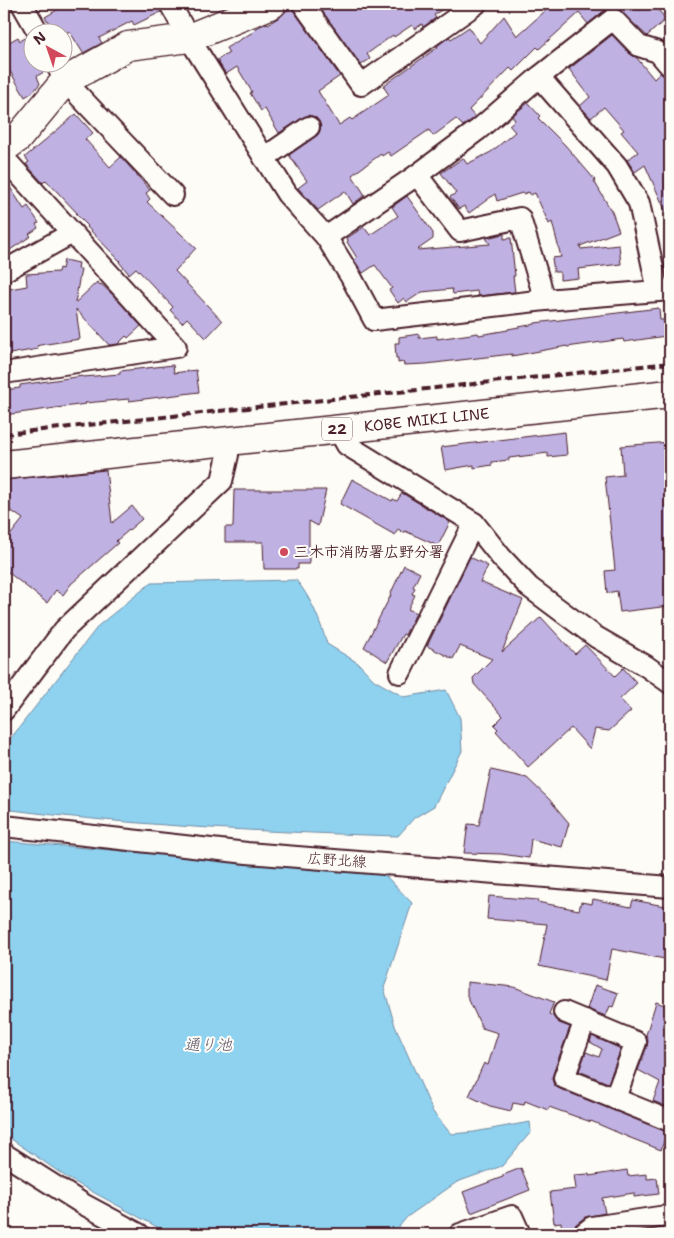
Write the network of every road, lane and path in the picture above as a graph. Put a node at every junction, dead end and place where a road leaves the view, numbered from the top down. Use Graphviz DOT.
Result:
graph roads {
  1 [pos="22,4"];
  2 [pos="170,4"];
  3 [pos="272,4"];
  4 [pos="303,4"];
  5 [pos="476,4"];
  6 [pos="32,22"];
  7 [pos="189,38"];
  8 [pos="670,66"];
  9 [pos="72,67"];
  10 [pos="60,72"];
  11 [pos="539,77"];
  12 [pos="309,127"];
  13 [pos="4,148"];
  14 [pos="4,158"];
  15 [pos="264,158"];
  16 [pos="417,175"];
  17 [pos="173,195"];
  18 [pos="72,233"];
  19 [pos="326,237"];
  20 [pos="4,271"];
  21 [pos="664,290"];
  22 [pos="545,300"];
  23 [pos="4,373"];
  24 [pos="670,394"];
  25 [pos="338,429"];
  26 [pos="225,441"];
  27 [pos="4,465"];
  28 [pos="474,523"];
  29 [pos="400,673"];
  30 [pos="670,683"];
  31 [pos="4,710"];
  32 [pos="4,826"];
  33 [pos="670,887"];
  34 [pos="564,1012"];
  35 [pos="585,1020"];
  36 [pos="615,1098"];
  37 [pos="670,1121"];
  38 [pos="4,1154"];
  39 [pos="665,1218"];
  40 [pos="138,1234"];
  41 [pos="460,1234"];
  42 [pos="520,1234"];
  43 [pos="583,1234"];
  1 -- 6 [label="street"];
  2 -- 7 [label="street"];
  3 -- 7 [label="main road"];
  4 -- 5 [label="street"];
  7 -- 9 [label="main road"];
  7 -- 15 [label="street"];
  8 -- 11 [label="street"];
  10 -- 13 [label="main road"];
  10 -- 17 [label="street"];
  11 -- 16 [label="street"];
  11 -- 21 [label="street"];
  12 -- 15 [label="street"];
  14 -- 18 [label="street"];
  15 -- 19 [label="street"];
  16 -- 19 [label="street"];
  16 -- 22 [label="street"];
  18 -- 20 [label="street"];
  18 -- 23 [label="street"];
  19 -- 22 [label="street"];
  21 -- 22 [label="street"];
  24 -- 25 [label="main road, KOBE MIKI LINE / 22"];
  25 -- 26 [label="main road, KOBE MIKI LINE / 22"];
  25 -- 28 [label="street"];
  26 -- 27 [label="main road, KOBE MIKI LINE / 22"];
  26 -- 31 [label="street"];
  28 -- 29 [label="street"];
  28 -- 30 [label="street"];
  32 -- 33 [label="street, 広野北線"];
  34 -- 35 [label="street"];
  35 -- 36 [label="street"];
  35 -- 36 [label="street"];
  36 -- 37 [label="street"];
  38 -- 40 [label="street"];
  39 -- 43 [label="street"];
  41 -- 42 [label="street"];
}
